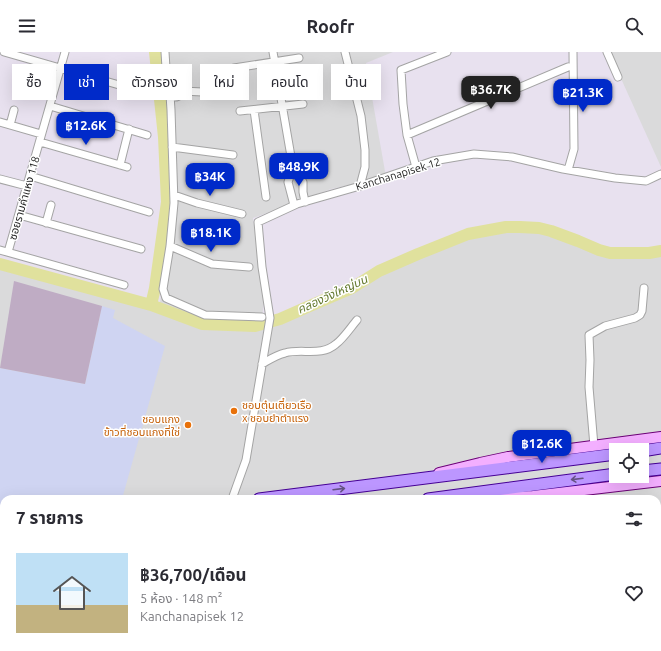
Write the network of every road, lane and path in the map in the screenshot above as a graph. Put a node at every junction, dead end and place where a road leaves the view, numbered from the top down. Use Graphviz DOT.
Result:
graph roads {
  1 [pos="4,52"];
  2 [pos="65,52"];
  3 [pos="165,52"];
  4 [pos="273,52"];
  5 [pos="345,52"];
  6 [pos="447,52"];
  7 [pos="573,52"];
  8 [pos="607,52"];
  9 [pos="299,58"];
  10 [pos="274,62"];
  11 [pos="166,64"];
  12 [pos="249,66"];
  13 [pos="568,67"];
  14 [pos="60,68"];
  15 [pos="618,77"];
  16 [pos="117,84"];
  17 [pos="170,100"];
  18 [pos="303,104"];
  19 [pos="50,106"];
  20 [pos="282,106"];
  21 [pos="14,110"];
  22 [pos="254,110"];
  23 [pos="240,111"];
  24 [pos="0,122"];
  25 [pos="10,125"];
  26 [pos="129,129"];
  27 [pos="42,134"];
  28 [pos="147,135"];
  29 [pos="407,135"];
  30 [pos="40,142"];
  31 [pos="172,147"];
  32 [pos="233,155"];
  33 [pos="416,167"];
  34 [pos="293,168"];
  35 [pos="568,170"];
  36 [pos="661,174"];
  37 [pos="30,176"];
  38 [pos="0,179"];
  39 [pos="27,186"];
  40 [pos="360,186"];
  41 [pos="174,195"];
  42 [pos="266,197"];
  43 [pos="305,202"];
  44 [pos="50,205"];
  45 [pos="294,205"];
  46 [pos="149,212"];
  47 [pos="242,214"];
  48 [pos="18,215"];
  49 [pos="46,222"];
  50 [pos="170,246"];
  51 [pos="141,249"];
  52 [pos="0,250"];
  53 [pos="8,252"];
  54 [pos="249,267"];
  55 [pos="124,285"];
  56 [pos="644,288"];
  57 [pos="262,317"];
  58 [pos="357,320"];
  59 [pos="262,364"];
  60 [pos="661,437"];
  61 [pos="594,446"];
  62 [pos="661,448"];
  63 [pos="649,450"];
  64 [pos="609,455"];
  65 [pos="661,468"];
  66 [pos="649,470"];
  67 [pos="609,475"];
  68 [pos="420,478"];
  69 [pos="661,480"];
  70 [pos="233,495"];
  71 [pos="290,495"];
  72 [pos="458,495"];
  73 [pos="560,495"];
  1 -- 14 [label="street"];
  2 -- 14 [label="street, ซอยรามคำแหง 118"];
  3 -- 11 [label="street"];
  4 -- 10 [label="street"];
  5 -- 40 [label="street"];
  6 -- 29 [label="street"];
  7 -- 35 [label="street"];
  8 -- 15 [label="street"];
  9 -- 10 [label="street"];
  10 -- 12 [label="street"];
  10 -- 20 [label="street"];
  13 -- 29 [label="street"];
  14 -- 16 [label="street"];
  14 -- 19 [label="street, ซอยรามคำแหง 118"];
  17 -- 31 [label="street"];
  18 -- 20 [label="street"];
  19 -- 26 [label="street"];
  19 -- 27 [label="street, ซอยรามคำแหง 118"];
  20 -- 22 [label="street"];
  20 -- 34 [label="street"];
  21 -- 25 [label="street"];
  22 -- 23 [label="street"];
  22 -- 42 [label="street"];
  24 -- 25 [label="street"];
  25 -- 27 [label="street"];
  26 -- 28 [label="street"];
  26 -- 30 [label="street"];
  27 -- 30 [label="street, ซอยรามคำแหง 118"];
  29 -- 33 [label="street"];
  30 -- 37 [label="street, ซอยรามคำแหง 118"];
  31 -- 32 [label="street"];
  31 -- 41 [label="street"];
  33 -- 35 [label="street, Kanchanapisek 12"];
  33 -- 40 [label="street, Kanchanapisek 12"];
  34 -- 43 [label="street"];
  34 -- 45 [label="street"];
  35 -- 36 [label="street, Kanchanapisek 12"];
  37 -- 39 [label="street, ซอยรามคำแหง 118"];
  37 -- 46 [label="street"];
  38 -- 39 [label="street"];
  39 -- 48 [label="street, ซอยรามคำแหง 118"];
  40 -- 43 [label="street, Kanchanapisek 12"];
  41 -- 47 [label="street"];
  41 -- 50 [label="street"];
  43 -- 45 [label="street, Kanchanapisek 12"];
  44 -- 49 [label="street"];
  45 -- 59 [label="street, Kanchanapisek 12"];
  48 -- 49 [label="street"];
  48 -- 53 [label="street, ซอยรามคำแหง 118"];
  49 -- 51 [label="street"];
  50 -- 54 [label="street"];
  50 -- 57 [label="street"];
  52 -- 53 [label="street"];
  53 -- 55 [label="street"];
  56 -- 61 [label="street"];
  58 -- 59 [label="street"];
  59 -- 70 [label="street"];
  60 -- 61 [label="main road"];
  61 -- 68 [label="main road"];
  62 -- 63 [label="main road"];
  64 -- 68 [label="main road"];
  65 -- 66 [label="main road"];
  67 -- 72 [label="main road, one-way"];
  71 -- 68 [label="main road, one-way"];
  69 -- 73 [label="main road"];
}
